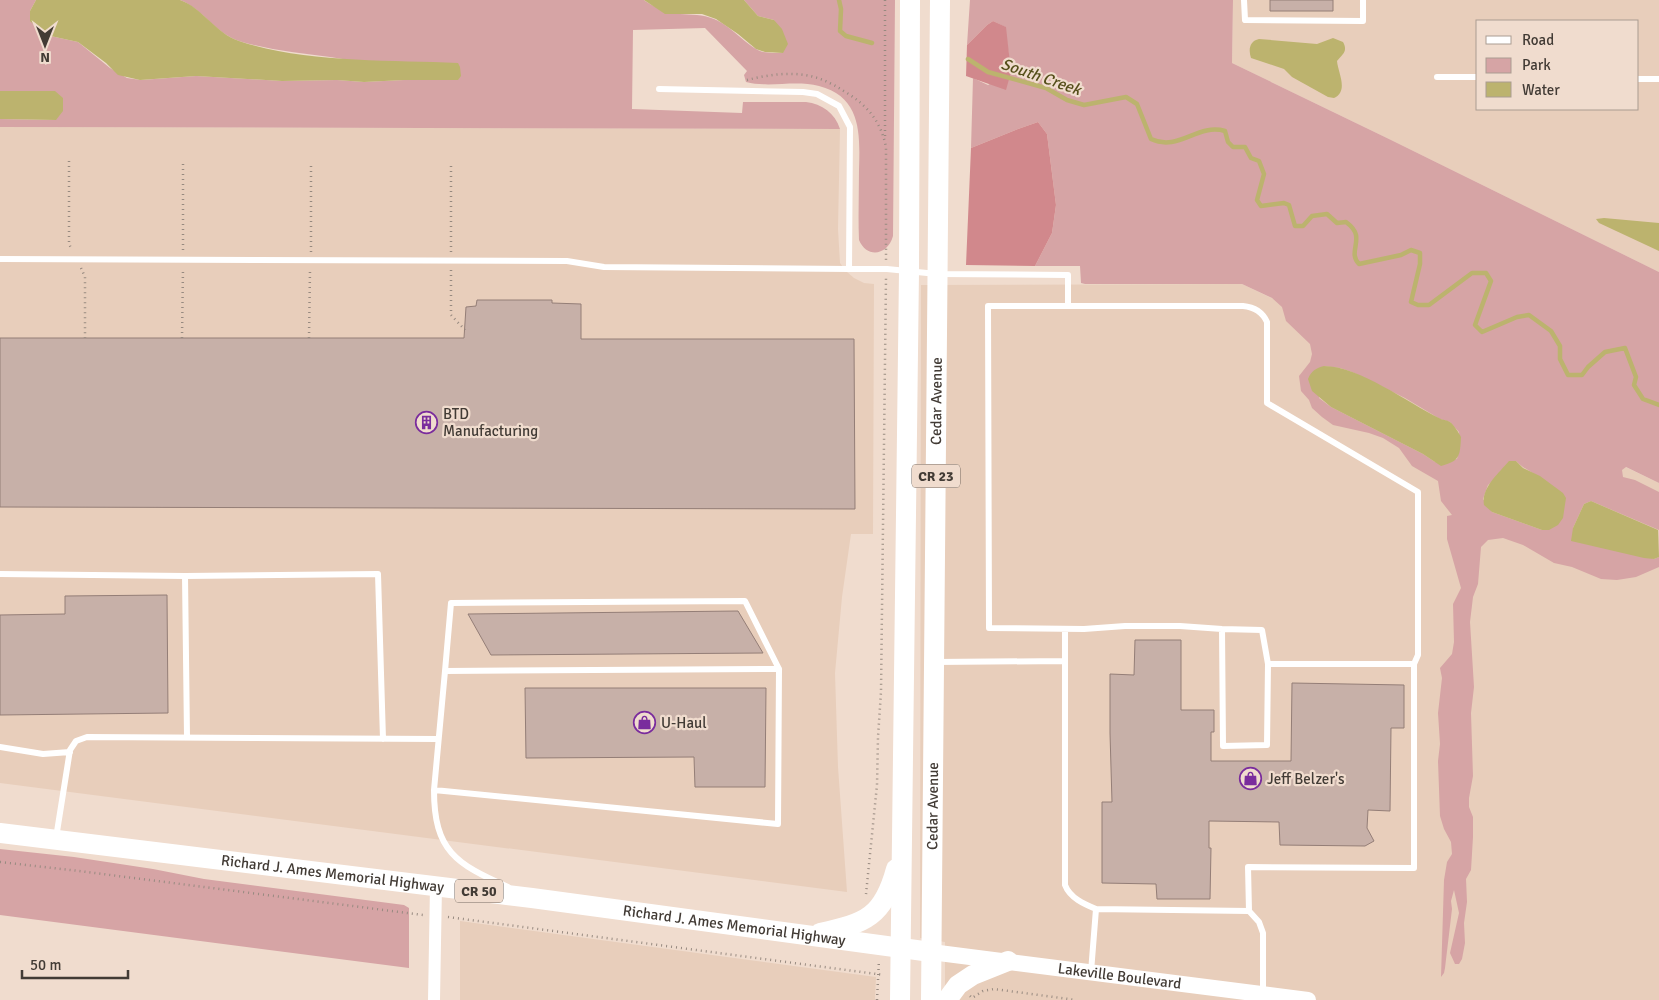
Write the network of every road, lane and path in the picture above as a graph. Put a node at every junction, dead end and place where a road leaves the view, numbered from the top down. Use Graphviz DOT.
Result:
graph roads {
  1 [pos="885,0"];
  2 [pos="910,0"];
  3 [pos="940,0"];
  4 [pos="1244,0"];
  5 [pos="1363,0"];
  6 [pos="1437,77"];
  7 [pos="1476,77"];
  8 [pos="1639,79"];
  9 [pos="1659,79"];
  10 [pos="740,82"];
  11 [pos="659,90"];
  12 [pos="885,140"];
  13 [pos="452,162"];
  14 [pos="451,257"];
  15 [pos="0,259"];
  16 [pos="451,267"];
  17 [pos="849,269"];
  18 [pos="886,269"];
  19 [pos="908,271"];
  20 [pos="938,274"];
  21 [pos="1068,306"];
  22 [pos="465,330"];
  23 [pos="0,574"];
  24 [pos="185,576"];
  25 [pos="1065,629"];
  26 [pos="1222,629"];
  27 [pos="1065,661"];
  28 [pos="934,662"];
  29 [pos="1268,664"];
  30 [pos="1414,664"];
  31 [pos="779,670"];
  32 [pos="444,671"];
  33 [pos="187,737"];
  34 [pos="383,739"];
  35 [pos="438,739"];
  36 [pos="0,747"];
  37 [pos="70,752"];
  38 [pos="434,790"];
  39 [pos="0,833"];
  40 [pos="56,840"];
  41 [pos="902,848"];
  42 [pos="436,886"];
  43 [pos="532,898"];
  44 [pos="1096,909"];
  45 [pos="1249,911"];
  46 [pos="872,915"];
  47 [pos="806,936"];
  48 [pos="880,945"];
  49 [pos="901,948"];
  50 [pos="931,952"];
  51 [pos="1008,961"];
  52 [pos="1091,972"];
  53 [pos="1263,997"];
  54 [pos="434,1000"];
  55 [pos="877,1000"];
  56 [pos="900,1000"];
  57 [pos="931,1000"];
  58 [pos="947,1000"];
  59 [pos="1308,1000"];
  1 -- 12 [label="path"];
  2 -- 19 [label="main road, Cedar Avenue / CR 23"];
  3 -- 20 [label="main road, Cedar Avenue / CR 23"];
  4 -- 5 [label="lane"];
  6 -- 7 [label="lane"];
  8 -- 9 [label="lane"];
  10 -- 12 [label="path"];
  11 -- 17 [label="lane"];
  12 -- 18 [label="path"];
  13 -- 14 [label="path"];
  15 -- 17 [label="lane"];
  16 -- 22 [label="path"];
  17 -- 18 [label="lane"];
  18 -- 19 [label="lane"];
  18 -- 46 [label="path"];
  19 -- 20 [label="lane"];
  19 -- 41 [label="main road, Cedar Avenue / CR 23"];
  20 -- 21 [label="lane"];
  20 -- 28 [label="main road, Cedar Avenue / CR 23"];
  21 -- 25 [label="lane"];
  21 -- 30 [label="lane"];
  23 -- 24 [label="lane"];
  24 -- 33 [label="lane"];
  24 -- 34 [label="lane"];
  25 -- 26 [label="lane"];
  25 -- 27 [label="lane"];
  26 -- 29 [label="lane"];
  26 -- 29 [label="lane"];
  27 -- 28 [label="lane"];
  27 -- 44 [label="lane"];
  28 -- 50 [label="main road, Cedar Avenue / CR 23"];
  29 -- 30 [label="lane"];
  30 -- 45 [label="lane"];
  31 -- 32 [label="lane"];
  31 -- 32 [label="lane"];
  31 -- 38 [label="lane"];
  32 -- 35 [label="lane"];
  33 -- 34 [label="lane"];
  33 -- 37 [label="lane"];
  34 -- 35 [label="lane"];
  35 -- 38 [label="lane"];
  36 -- 37 [label="lane"];
  37 -- 40 [label="lane"];
  38 -- 43 [label="lane"];
  39 -- 40 [label="main road, Richard J. Ames Memorial Highway / CR 50"];
  40 -- 42 [label="main road, Richard J. Ames Memorial Highway / CR 50"];
  41 -- 46 [label="main road"];
  41 -- 49 [label="main road, Cedar Avenue / CR 23"];
  42 -- 43 [label="main road, Richard J. Ames Memorial Highway / CR 50"];
  42 -- 54 [label="street"];
  43 -- 47 [label="main road, Richard J. Ames Memorial Highway / CR 50"];
  44 -- 45 [label="lane"];
  44 -- 52 [label="lane"];
  45 -- 53 [label="lane"];
  46 -- 47 [label="main road"];
  47 -- 48 [label="main road, Richard J. Ames Memorial Highway / CR 50"];
  48 -- 49 [label="main road, Richard J. Ames Memorial Highway / CR 50"];
  48 -- 55 [label="path"];
  49 -- 50 [label="main road, Richard J. Ames Memorial Highway / CR 50"];
  49 -- 56 [label="main road, CR 23"];
  50 -- 51 [label="street, Lakeville Boulevard"];
  50 -- 57 [label="main road, CR 23"];
  51 -- 52 [label="street, Lakeville Boulevard"];
  51 -- 58 [label="main road"];
  52 -- 53 [label="street, Lakeville Boulevard"];
  53 -- 59 [label="street, Lakeville Boulevard"];
}
